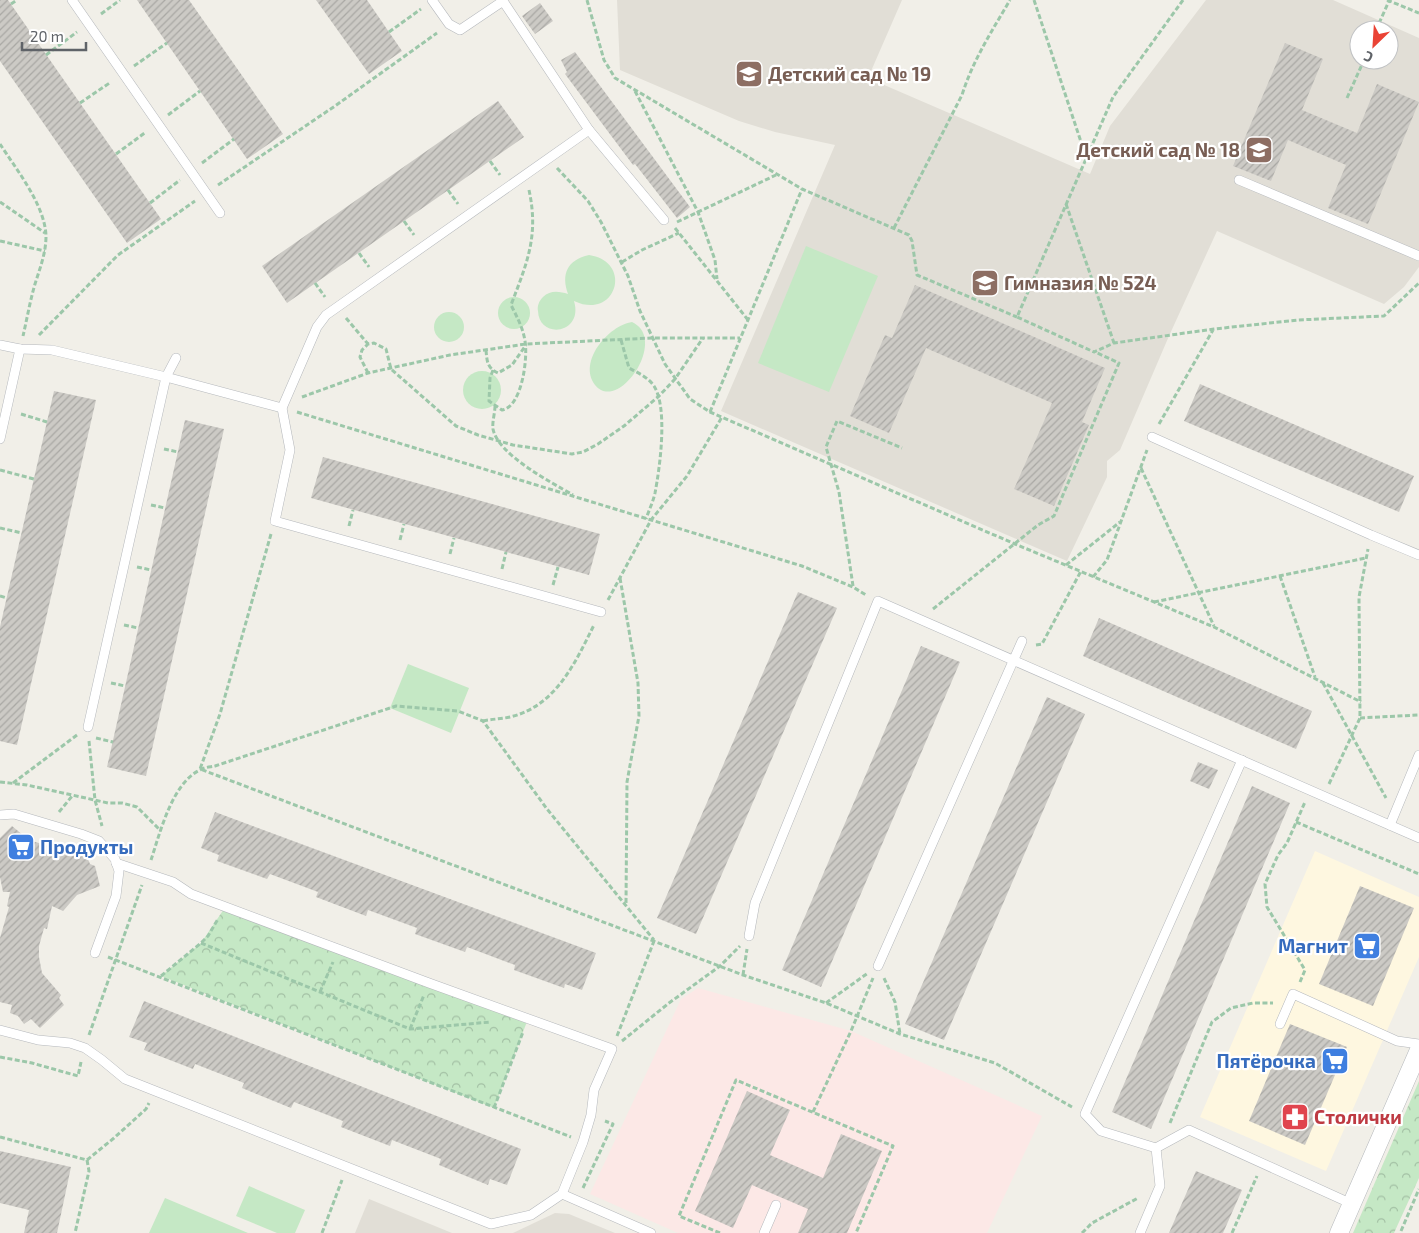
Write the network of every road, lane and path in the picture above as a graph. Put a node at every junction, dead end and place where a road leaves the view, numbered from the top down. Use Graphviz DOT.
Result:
graph roads {
  1 [pos="17,0"];
  2 [pos="72,0"];
  3 [pos="432,0"];
  4 [pos="587,0"];
  5 [pos="1010,0"];
  6 [pos="1034,0"];
  7 [pos="1183,0"];
  8 [pos="1388,0"];
  9 [pos="504,1"];
  10 [pos="11,4"];
  11 [pos="1419,13"];
  12 [pos="1380,20"];
  13 [pos="449,24"];
  14 [pos="389,32"];
  15 [pos="1360,70"];
  16 [pos="635,91"];
  17 [pos="1348,98"];
  18 [pos="589,130"];
  19 [pos="0,144"];
  20 [pos="1086,157"];
  21 [pos="548,159"];
  22 [pos="526,174"];
  23 [pos="776,175"];
  24 [pos="1239,180"];
  25 [pos="802,189"];
  26 [pos="206,193"];
  27 [pos="0,202"];
  28 [pos="1066,204"];
  29 [pos="698,212"];
  30 [pos="220,213"];
  31 [pos="664,220"];
  32 [pos="894,228"];
  33 [pos="679,233"];
  34 [pos="46,234"];
  35 [pos="0,241"];
  36 [pos="45,251"];
  37 [pos="1419,256"];
  38 [pos="622,262"];
  39 [pos="717,279"];
  40 [pos="1419,283"];
  41 [pos="345,316"];
  42 [pos="1017,317"];
  43 [pos="748,320"];
  44 [pos="1214,329"];
  45 [pos="652,338"];
  46 [pos="704,338"];
  47 [pos="740,338"];
  48 [pos="621,340"];
  49 [pos="1114,343"];
  50 [pos="368,344"];
  51 [pos="526,344"];
  52 [pos="0,345"];
  53 [pos="20,349"];
  54 [pos="486,350"];
  55 [pos="1094,352"];
  56 [pos="176,358"];
  57 [pos="391,369"];
  58 [pos="493,370"];
  59 [pos="368,373"];
  60 [pos="166,377"];
  61 [pos="675,378"];
  62 [pos="659,396"];
  63 [pos="495,406"];
  64 [pos="282,408"];
  65 [pos="7,410"];
  66 [pos="710,412"];
  67 [pos="722,417"];
  68 [pos="47,422"];
  69 [pos="1152,437"];
  70 [pos="0,439"];
  71 [pos="498,441"];
  72 [pos="902,448"];
  73 [pos="832,464"];
  74 [pos="1141,468"];
  75 [pos="0,470"];
  76 [pos="34,479"];
  77 [pos="578,498"];
  78 [pos="646,519"];
  79 [pos="651,520"];
  80 [pos="274,521"];
  81 [pos="1121,521"];
  82 [pos="0,528"];
  83 [pos="22,533"];
  84 [pos="1371,535"];
  85 [pos="1015,544"];
  86 [pos="1419,555"];
  87 [pos="1366,558"];
  88 [pos="1066,565"];
  89 [pos="1082,571"];
  90 [pos="1093,576"];
  91 [pos="1280,576"];
  92 [pos="620,577"];
  93 [pos="853,587"];
  94 [pos="1199,592"];
  95 [pos="0,596"];
  96 [pos="7,598"];
  97 [pos="878,601"];
  98 [pos="1154,602"];
  99 [pos="601,612"];
  100 [pos="920,620"];
  101 [pos="1214,627"];
  102 [pos="1020,645"];
  103 [pos="1013,660"];
  104 [pos="1315,677"];
  105 [pos="1323,682"];
  106 [pos="1361,702"];
  107 [pos="1419,715"];
  108 [pos="1360,718"];
  109 [pos="483,720"];
  110 [pos="88,727"];
  111 [pos="1351,737"];
  112 [pos="113,742"];
  113 [pos="1419,755"];
  114 [pos="1242,760"];
  115 [pos="200,769"];
  116 [pos="0,782"];
  117 [pos="13,783"];
  118 [pos="1310,790"];
  119 [pos="73,795"];
  120 [pos="1323,796"];
  121 [pos="94,800"];
  122 [pos="1395,814"];
  123 [pos="0,815"];
  124 [pos="1296,822"];
  125 [pos="50,825"];
  126 [pos="1390,825"];
  127 [pos="161,832"];
  128 [pos="1419,838"];
  129 [pos="99,841"];
  130 [pos="116,863"];
  131 [pos="147,873"];
  132 [pos="1419,874"];
  133 [pos="626,905"];
  134 [pos="226,906"];
  135 [pos="749,936"];
  136 [pos="654,940"];
  137 [pos="201,943"];
  138 [pos="338,949"];
  139 [pos="95,953"];
  140 [pos="116,959"];
  141 [pos="720,966"];
  142 [pos="878,966"];
  143 [pos="743,975"];
  144 [pos="160,976"];
  145 [pos="428,983"];
  146 [pos="320,992"];
  147 [pos="1295,995"];
  148 [pos="826,1003"];
  149 [pos="1289,1003"];
  150 [pos="856,1017"];
  151 [pos="528,1019"];
  152 [pos="1280,1024"];
  153 [pos="410,1029"];
  154 [pos="0,1030"];
  155 [pos="900,1034"];
  156 [pos="87,1040"];
  157 [pos="1419,1044"];
  158 [pos="612,1049"];
  159 [pos="1419,1050"];
  160 [pos="0,1057"];
  161 [pos="78,1076"];
  162 [pos="154,1091"];
  163 [pos="494,1108"];
  164 [pos="813,1112"];
  165 [pos="1085,1114"];
  166 [pos="591,1115"];
  167 [pos="0,1137"];
  168 [pos="583,1142"];
  169 [pos="1156,1148"];
  170 [pos="87,1160"];
  171 [pos="1262,1164"];
  172 [pos="344,1176"];
  173 [pos="1160,1186"];
  174 [pos="1419,1189"];
  175 [pos="562,1194"];
  176 [pos="582,1194"];
  177 [pos="1352,1204"];
  178 [pos="776,1205"];
  179 [pos="1401,1231"];
  180 [pos="75,1233"];
  181 [pos="322,1233"];
  182 [pos="651,1233"];
  183 [pos="720,1233"];
  184 [pos="764,1233"];
  185 [pos="856,1233"];
  186 [pos="1082,1233"];
  187 [pos="1140,1233"];
  188 [pos="1232,1233"];
  189 [pos="1339,1233"];
  1 -- 10 [label="path"];
  2 -- 26 [label="lane"];
  3 -- 13 [label="lane"];
  3 -- 14 [label="path"];
  4 -- 16 [label="path"];
  5 -- 32 [label="path"];
  6 -- 20 [label="path"];
  7 -- 20 [label="path"];
  8 -- 11 [label="path"];
  8 -- 12 [label="path"];
  9 -- 13 [label="lane"];
  9 -- 18 [label="lane"];
  13 -- 26 [label="path"];
  15 -- 17 [label="path"];
  16 -- 23 [label="path"];
  16 -- 29 [label="path"];
  18 -- 21 [label="lane"];
  18 -- 31 [label="lane"];
  19 -- 34 [label="path"];
  20 -- 28 [label="path"];
  21 -- 22 [label="lane"];
  21 -- 38 [label="path"];
  22 -- 51 [label="path"];
  22 -- 64 [label="lane"];
  23 -- 25 [label="path"];
  23 -- 29 [label="path"];
  24 -- 37 [label="lane"];
  25 -- 32 [label="path"];
  25 -- 43 [label="path"];
  26 -- 30 [label="lane"];
  26 -- 53 [label="path"];
  27 -- 34 [label="path"];
  28 -- 42 [label="path"];
  28 -- 49 [label="path"];
  29 -- 33 [label="path"];
  29 -- 39 [label="path"];
  32 -- 42 [label="path"];
  33 -- 38 [label="path"];
  33 -- 39 [label="path"];
  34 -- 36 [label="path"];
  35 -- 36 [label="path"];
  36 -- 53 [label="path"];
  38 -- 45 [label="path"];
  39 -- 43 [label="path"];
  40 -- 44 [label="path"];
  41 -- 50 [label="path"];
  42 -- 55 [label="path"];
  43 -- 47 [label="path"];
  44 -- 49 [label="path"];
  44 -- 69 [label="path"];
  45 -- 46 [label="path"];
  45 -- 48 [label="path"];
  45 -- 61 [label="path"];
  46 -- 47 [label="path"];
  46 -- 61 [label="path"];
  47 -- 66 [label="path"];
  48 -- 51 [label="path"];
  48 -- 62 [label="path"];
  49 -- 55 [label="path"];
  50 -- 57 [label="path"];
  50 -- 59 [label="path"];
  51 -- 54 [label="path"];
  51 -- 58 [label="path"];
  51 -- 63 [label="path"];
  52 -- 53 [label="lane"];
  53 -- 60 [label="lane"];
  53 -- 65 [label="lane"];
  54 -- 57 [label="path"];
  54 -- 58 [label="path"];
  55 -- 85 [label="path"];
  56 -- 60 [label="lane"];
  57 -- 59 [label="path"];
  57 -- 71 [label="path"];
  58 -- 63 [label="path"];
  59 -- 64 [label="path"];
  60 -- 64 [label="lane"];
  60 -- 110 [label="lane"];
  61 -- 62 [label="path"];
  61 -- 66 [label="path"];
  62 -- 71 [label="path"];
  62 -- 78 [label="path"];
  63 -- 71 [label="path"];
  64 -- 77 [label="path"];
  64 -- 80 [label="lane"];
  65 -- 68 [label="path"];
  65 -- 70 [label="lane"];
  66 -- 67 [label="path"];
  67 -- 73 [label="path"];
  67 -- 79 [label="path"];
  69 -- 74 [label="path"];
  69 -- 84 [label="lane"];
  71 -- 77 [label="path"];
  72 -- 73 [label="path"];
  73 -- 85 [label="path"];
  73 -- 93 [label="path"];
  74 -- 81 [label="path"];
  74 -- 94 [label="path"];
  75 -- 76 [label="path"];
  77 -- 78 [label="path"];
  78 -- 79 [label="path"];
  79 -- 92 [label="path"];
  79 -- 93 [label="path"];
  80 -- 99 [label="lane"];
  80 -- 115 [label="path"];
  81 -- 88 [label="path"];
  81 -- 90 [label="path"];
  82 -- 83 [label="path"];
  84 -- 86 [label="lane"];
  84 -- 87 [label="path"];
  85 -- 88 [label="path"];
  85 -- 100 [label="path"];
  87 -- 91 [label="path"];
  87 -- 106 [label="path"];
  88 -- 89 [label="path"];
  89 -- 90 [label="path"];
  89 -- 102 [label="path"];
  90 -- 98 [label="path"];
  91 -- 94 [label="path"];
  91 -- 104 [label="path"];
  92 -- 99 [label="path"];
  92 -- 133 [label="path"];
  93 -- 97 [label="path"];
  94 -- 98 [label="path"];
  94 -- 101 [label="path"];
  95 -- 96 [label="path"];
  97 -- 100 [label="lane"];
  97 -- 135 [label="lane"];
  98 -- 101 [label="path"];
  99 -- 109 [label="path"];
  100 -- 103 [label="lane"];
  101 -- 104 [label="path"];
  102 -- 103 [label="lane"];
  103 -- 114 [label="lane"];
  103 -- 142 [label="lane"];
  104 -- 105 [label="path"];
  105 -- 106 [label="path"];
  105 -- 111 [label="path"];
  106 -- 108 [label="path"];
  107 -- 108 [label="path"];
  108 -- 111 [label="path"];
  109 -- 115 [label="path"];
  109 -- 133 [label="path"];
  110 -- 117 [label="path"];
  111 -- 120 [label="path"];
  111 -- 122 [label="path"];
  112 -- 121 [label="path"];
  113 -- 122 [label="lane"];
  114 -- 118 [label="lane"];
  114 -- 165 [label="lane"];
  115 -- 127 [label="path"];
  115 -- 136 [label="path"];
  116 -- 117 [label="path"];
  117 -- 119 [label="path"];
  118 -- 120 [label="lane"];
  118 -- 124 [label="path"];
  119 -- 121 [label="path"];
  119 -- 125 [label="path"];
  120 -- 126 [label="lane"];
  121 -- 127 [label="path"];
  121 -- 129 [label="path"];
  122 -- 126 [label="lane"];
  123 -- 125 [label="lane"];
  124 -- 132 [label="path"];
  124 -- 147 [label="path"];
  125 -- 129 [label="lane"];
  126 -- 128 [label="lane"];
  127 -- 131 [label="path"];
  129 -- 130 [label="lane"];
  130 -- 131 [label="lane"];
  130 -- 139 [label="lane"];
  131 -- 134 [label="lane"];
  131 -- 140 [label="path"];
  133 -- 136 [label="path"];
  134 -- 137 [label="path"];
  134 -- 138 [label="lane"];
  135 -- 141 [label="path"];
  135 -- 143 [label="path"];
  136 -- 141 [label="path"];
  136 -- 158 [label="path"];
  137 -- 144 [label="path"];
  137 -- 146 [label="path"];
  138 -- 145 [label="lane"];
  138 -- 146 [label="path"];
  140 -- 144 [label="path"];
  140 -- 156 [label="path"];
  141 -- 143 [label="path"];
  141 -- 158 [label="path"];
  142 -- 148 [label="path"];
  142 -- 150 [label="path"];
  142 -- 155 [label="path"];
  143 -- 148 [label="path"];
  144 -- 163 [label="path"];
  145 -- 151 [label="lane"];
  145 -- 153 [label="path"];
  146 -- 153 [label="path"];
  147 -- 149 [label="lane"];
  147 -- 157 [label="lane"];
  148 -- 150 [label="path"];
  149 -- 152 [label="lane"];
  149 -- 169 [label="path"];
  150 -- 155 [label="path"];
  150 -- 164 [label="path"];
  151 -- 153 [label="path"];
  151 -- 158 [label="lane"];
  151 -- 163 [label="path"];
  154 -- 162 [label="lane"];
  155 -- 165 [label="path"];
  158 -- 166 [label="lane"];
  159 -- 177 [label="street"];
  160 -- 161 [label="path"];
  162 -- 170 [label="path"];
  162 -- 175 [label="lane"];
  163 -- 168 [label="path"];
  164 -- 183 [label="path"];
  164 -- 185 [label="path"];
  165 -- 169 [label="lane"];
  166 -- 168 [label="lane"];
  166 -- 176 [label="path"];
  167 -- 170 [label="path"];
  168 -- 175 [label="lane"];
  169 -- 171 [label="lane"];
  169 -- 173 [label="lane"];
  170 -- 180 [label="path"];
  171 -- 177 [label="lane"];
  171 -- 188 [label="path"];
  172 -- 181 [label="path"];
  173 -- 186 [label="path"];
  173 -- 187 [label="lane"];
  174 -- 179 [label="path"];
  175 -- 182 [label="lane"];
  177 -- 189 [label="street"];
  178 -- 184 [label="lane"];
}
